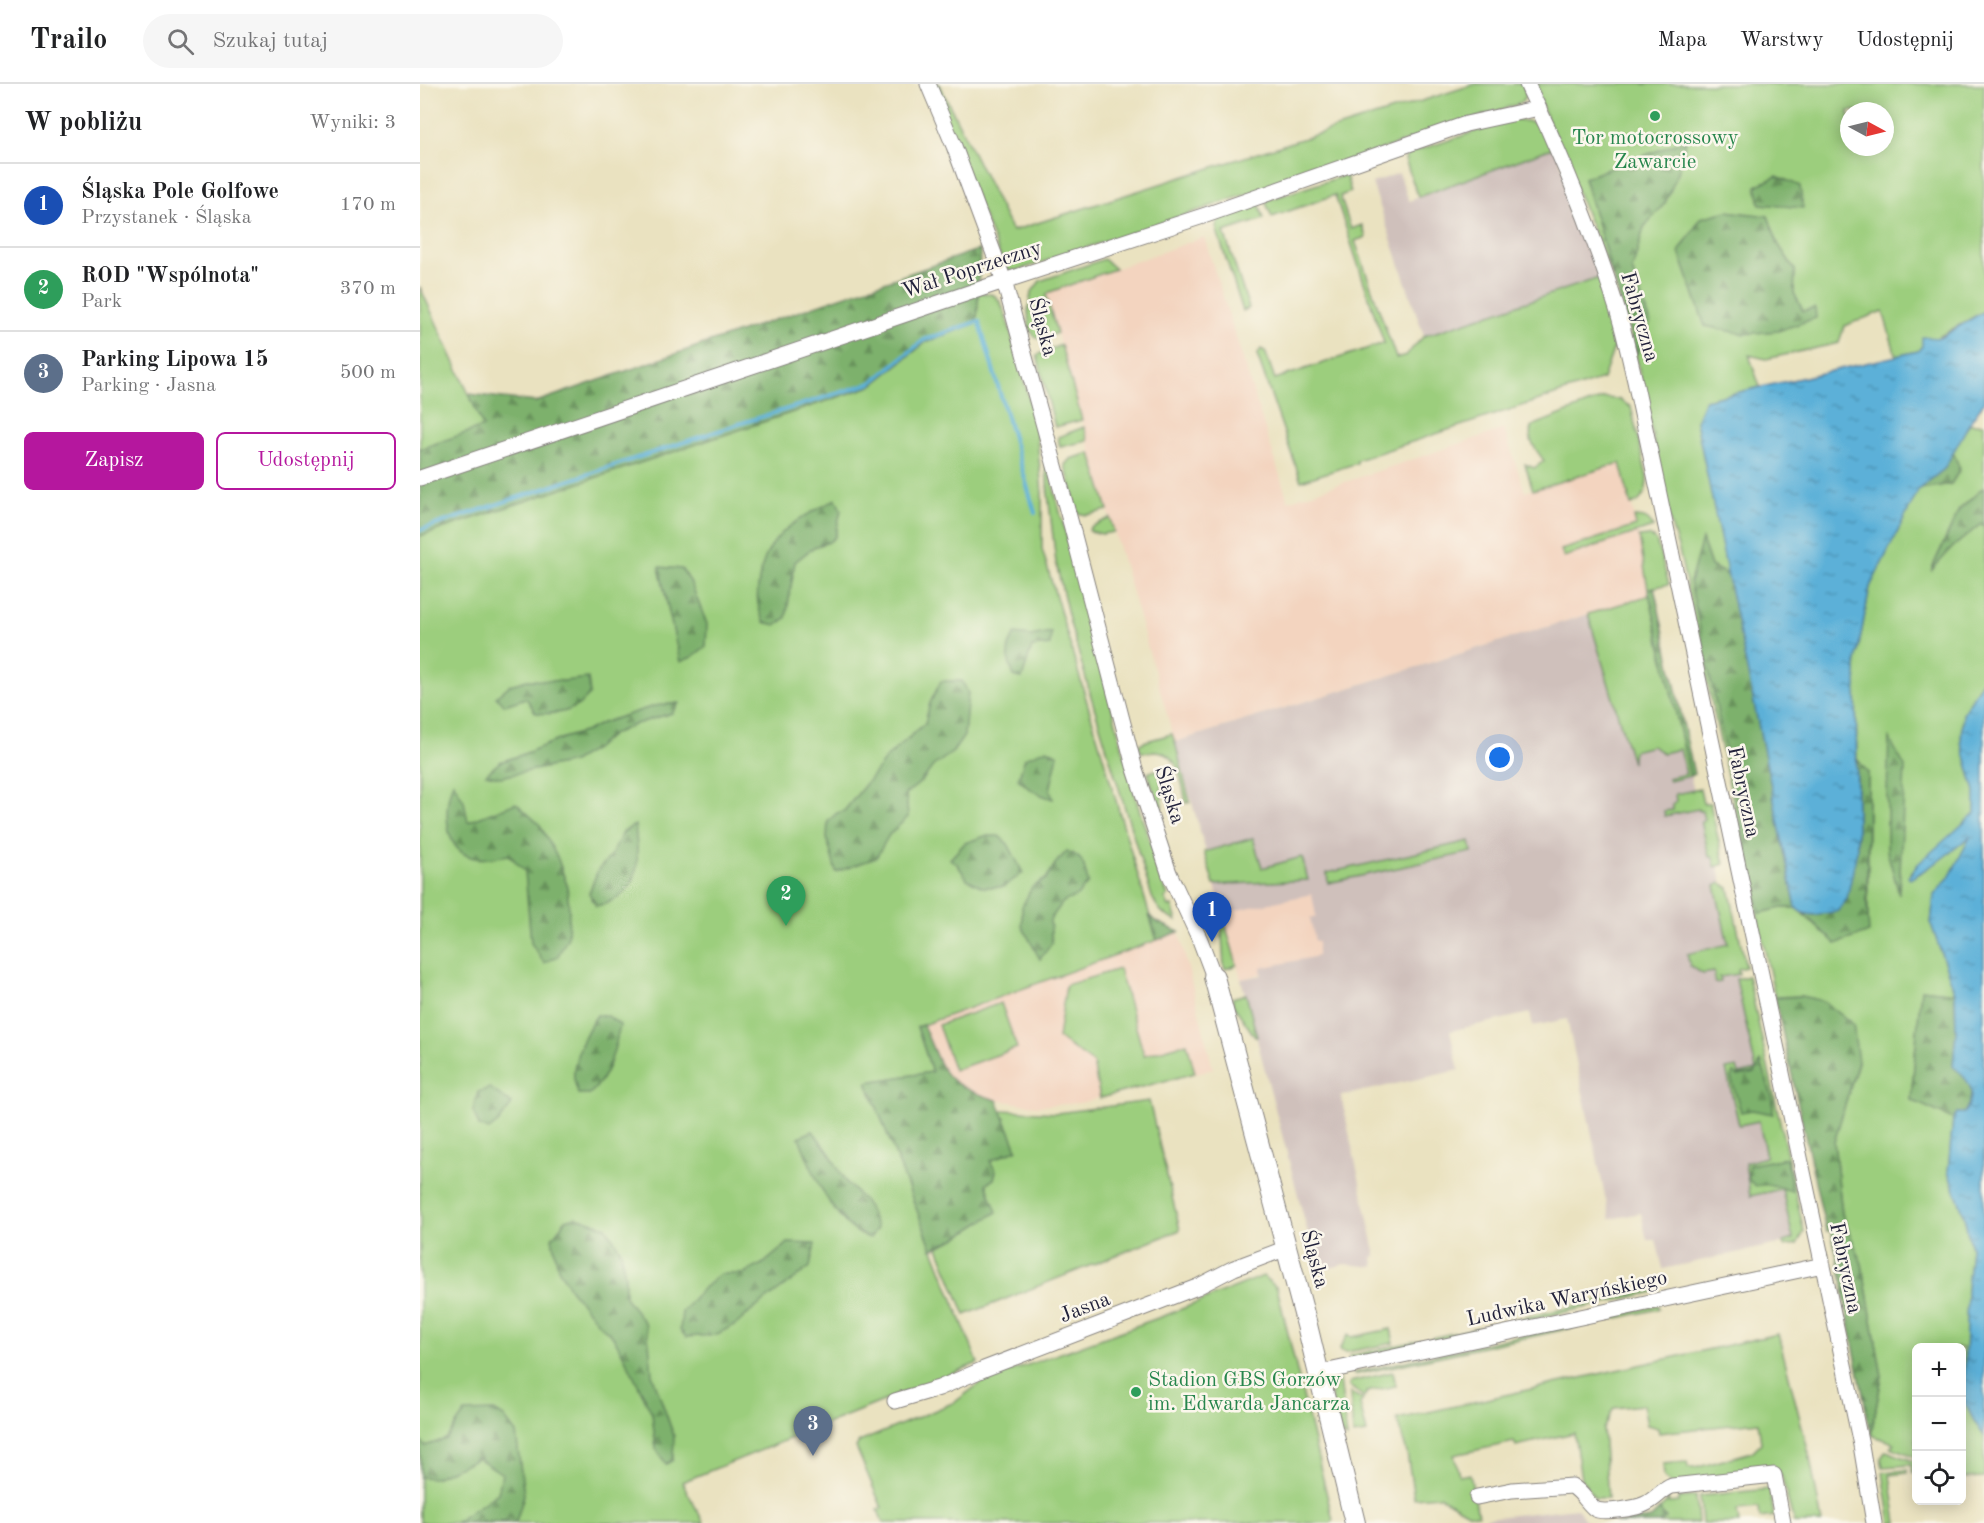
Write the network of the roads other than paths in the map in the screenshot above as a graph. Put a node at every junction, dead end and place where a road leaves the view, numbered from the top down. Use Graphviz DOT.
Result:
graph roads {
  1 [pos="928,84"];
  2 [pos="1527,84"];
  3 [pos="1539,108"];
  4 [pos="1004,281"];
  5 [pos="420,478"];
  6 [pos="1214,977"];
  7 [pos="1287,1248"];
  8 [pos="1823,1265"];
  9 [pos="1319,1373"];
  10 [pos="895,1401"];
  11 [pos="1477,1497"];
  12 [pos="1600,1517"];
  13 [pos="1355,1523"];
  14 [pos="1783,1523"];
  15 [pos="1874,1523"];
  1 -- 4 [label="street, Śląska"];
  2 -- 3 [label="street, Fabryczna"];
  3 -- 4 [label="street, Wał Poprzeczny"];
  3 -- 8 [label="street, Fabryczna"];
  4 -- 5 [label="street, Wał Poprzeczny"];
  4 -- 6 [label="street, Śląska"];
  6 -- 7 [label="street, Śląska"];
  7 -- 9 [label="street, Śląska"];
  7 -- 10 [label="street, Jasna"];
  8 -- 9 [label="street, Ludwika Waryńskiego"];
  8 -- 15 [label="street, Fabryczna"];
  9 -- 13 [label="street, Śląska"];
  11 -- 12 [label="street"];
  12 -- 14 [label="street"];
}
